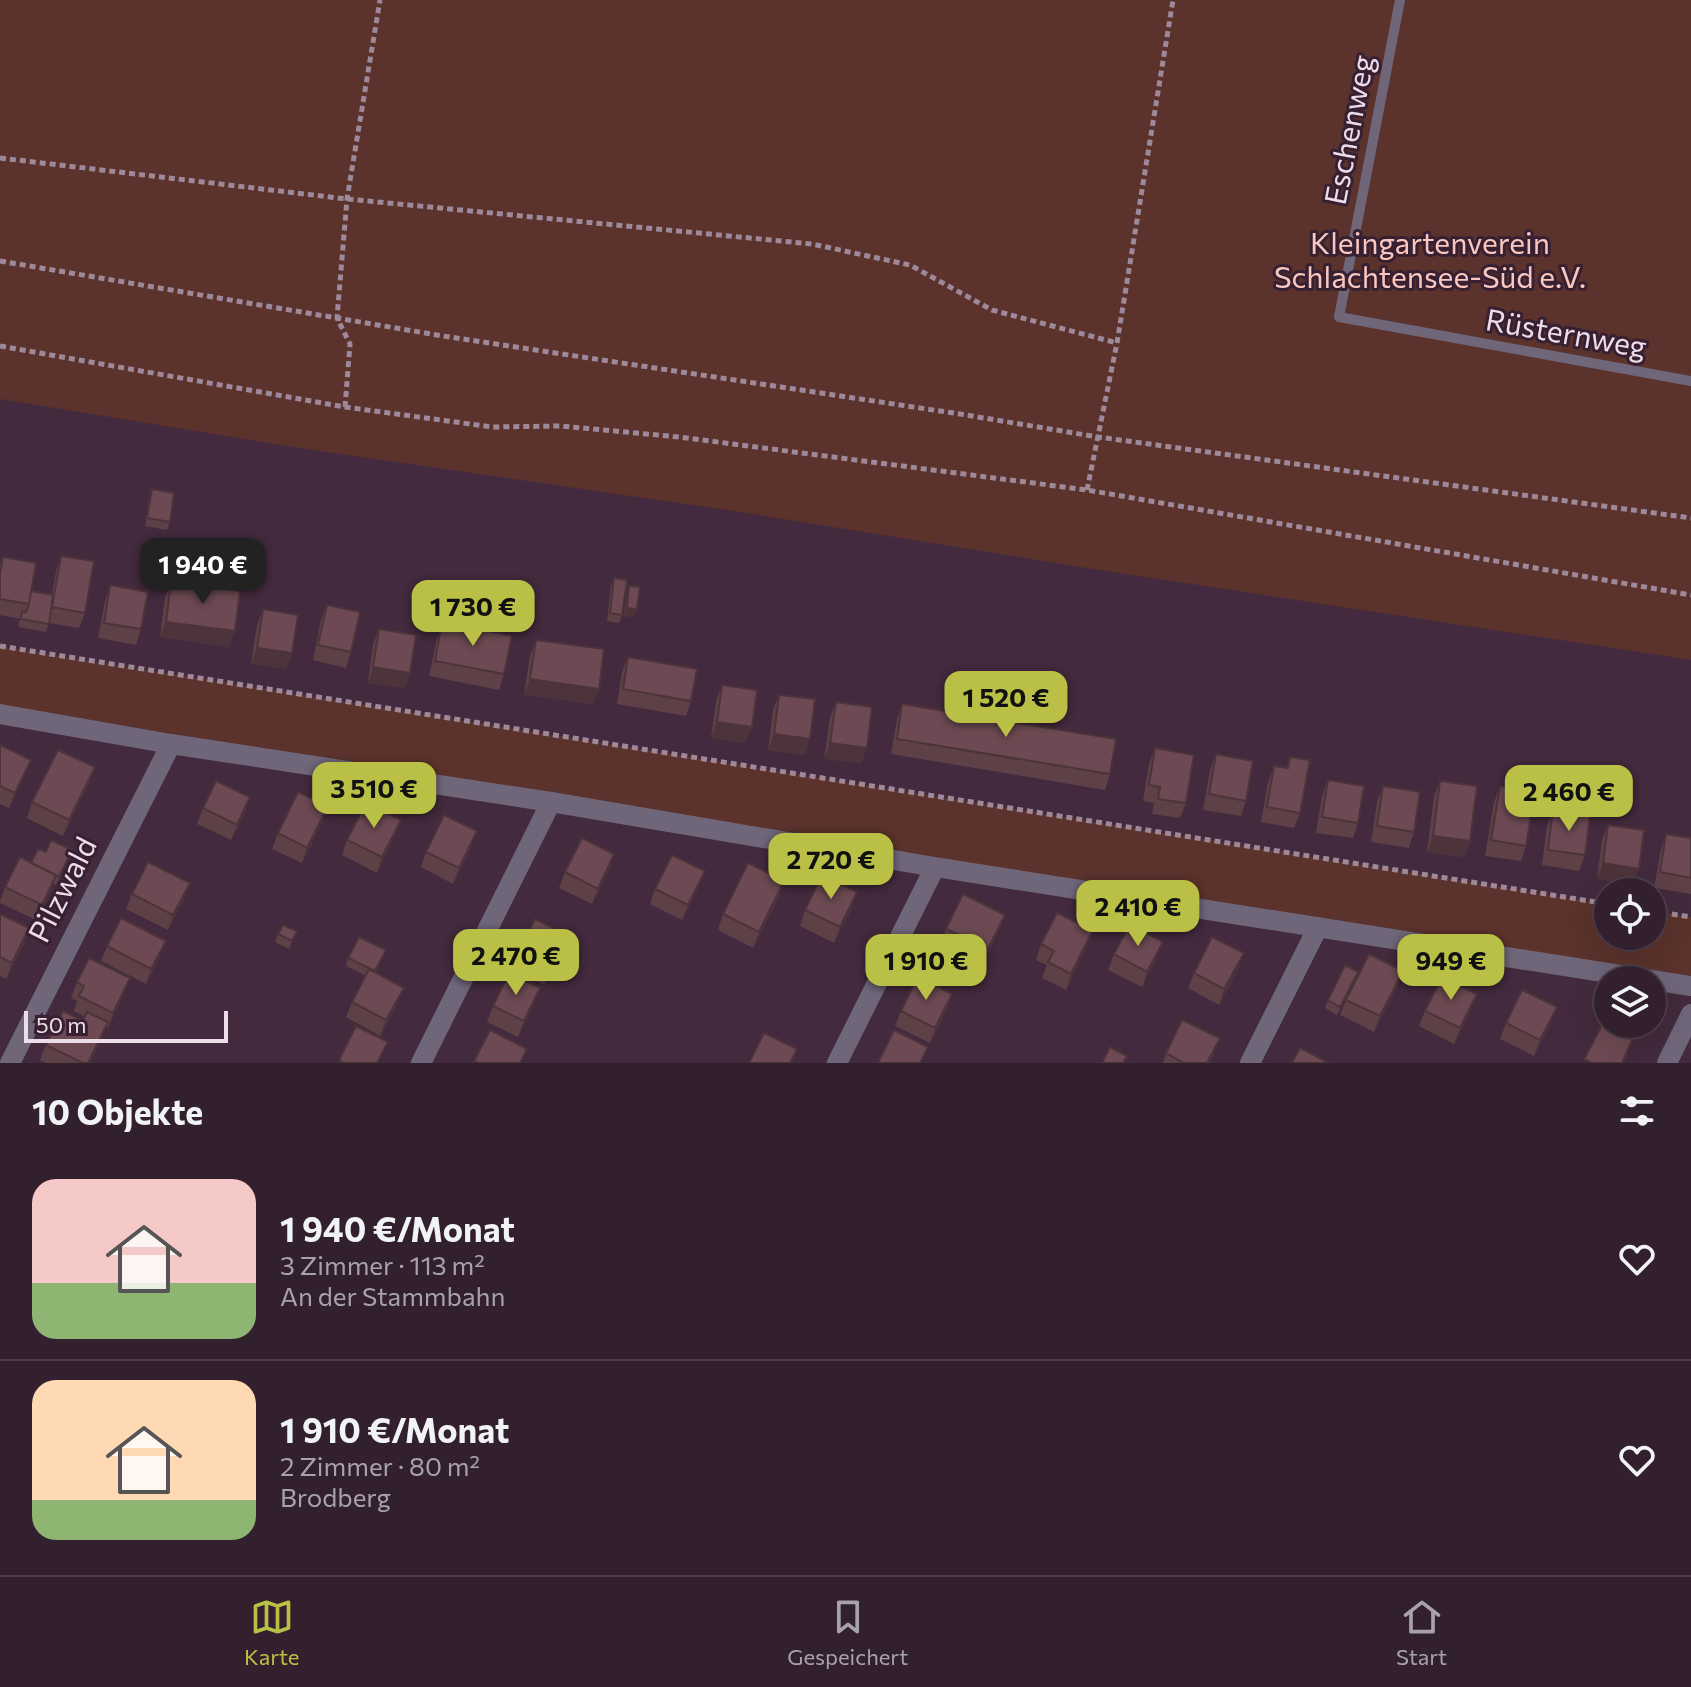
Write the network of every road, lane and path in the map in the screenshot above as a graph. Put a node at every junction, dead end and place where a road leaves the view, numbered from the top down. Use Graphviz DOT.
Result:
graph roads {
  1 [pos="380,0"];
  2 [pos="1173,0"];
  3 [pos="1400,0"];
  4 [pos="0,158"];
  5 [pos="347,199"];
  6 [pos="0,261"];
  7 [pos="1339,317"];
  8 [pos="337,318"];
  9 [pos="1117,343"];
  10 [pos="0,346"];
  11 [pos="1691,381"];
  12 [pos="345,407"];
  13 [pos="1098,437"];
  14 [pos="1087,490"];
  15 [pos="1691,518"];
  16 [pos="1691,595"];
  17 [pos="0,646"];
  18 [pos="0,714"];
  19 [pos="171,744"];
  20 [pos="551,802"];
  21 [pos="935,867"];
  22 [pos="1594,902"];
  23 [pos="1666,913"];
  24 [pos="1691,917"];
  25 [pos="1318,927"];
  26 [pos="1691,986"];
  27 [pos="1691,1014"];
  28 [pos="10,1063"];
  29 [pos="421,1063"];
  30 [pos="837,1063"];
  31 [pos="1250,1063"];
  32 [pos="1667,1063"];
  1 -- 5 [label="path"];
  2 -- 9 [label="path"];
  3 -- 7 [label="lane, Eschenweg"];
  4 -- 5 [label="path"];
  5 -- 8 [label="path"];
  5 -- 9 [label="path"];
  6 -- 8 [label="path"];
  7 -- 11 [label="lane, Rüsternweg"];
  8 -- 12 [label="path"];
  8 -- 13 [label="path"];
  9 -- 13 [label="path"];
  10 -- 12 [label="path"];
  12 -- 14 [label="path"];
  13 -- 14 [label="path"];
  13 -- 15 [label="path"];
  14 -- 16 [label="path"];
  17 -- 22 [label="path"];
  18 -- 19 [label="street"];
  19 -- 20 [label="street"];
  19 -- 28 [label="street, Pilzwald"];
  20 -- 21 [label="street"];
  20 -- 29 [label="street"];
  21 -- 25 [label="street"];
  21 -- 30 [label="street"];
  23 -- 24 [label="path"];
  25 -- 26 [label="street"];
  25 -- 31 [label="street"];
  27 -- 32 [label="street"];
}
